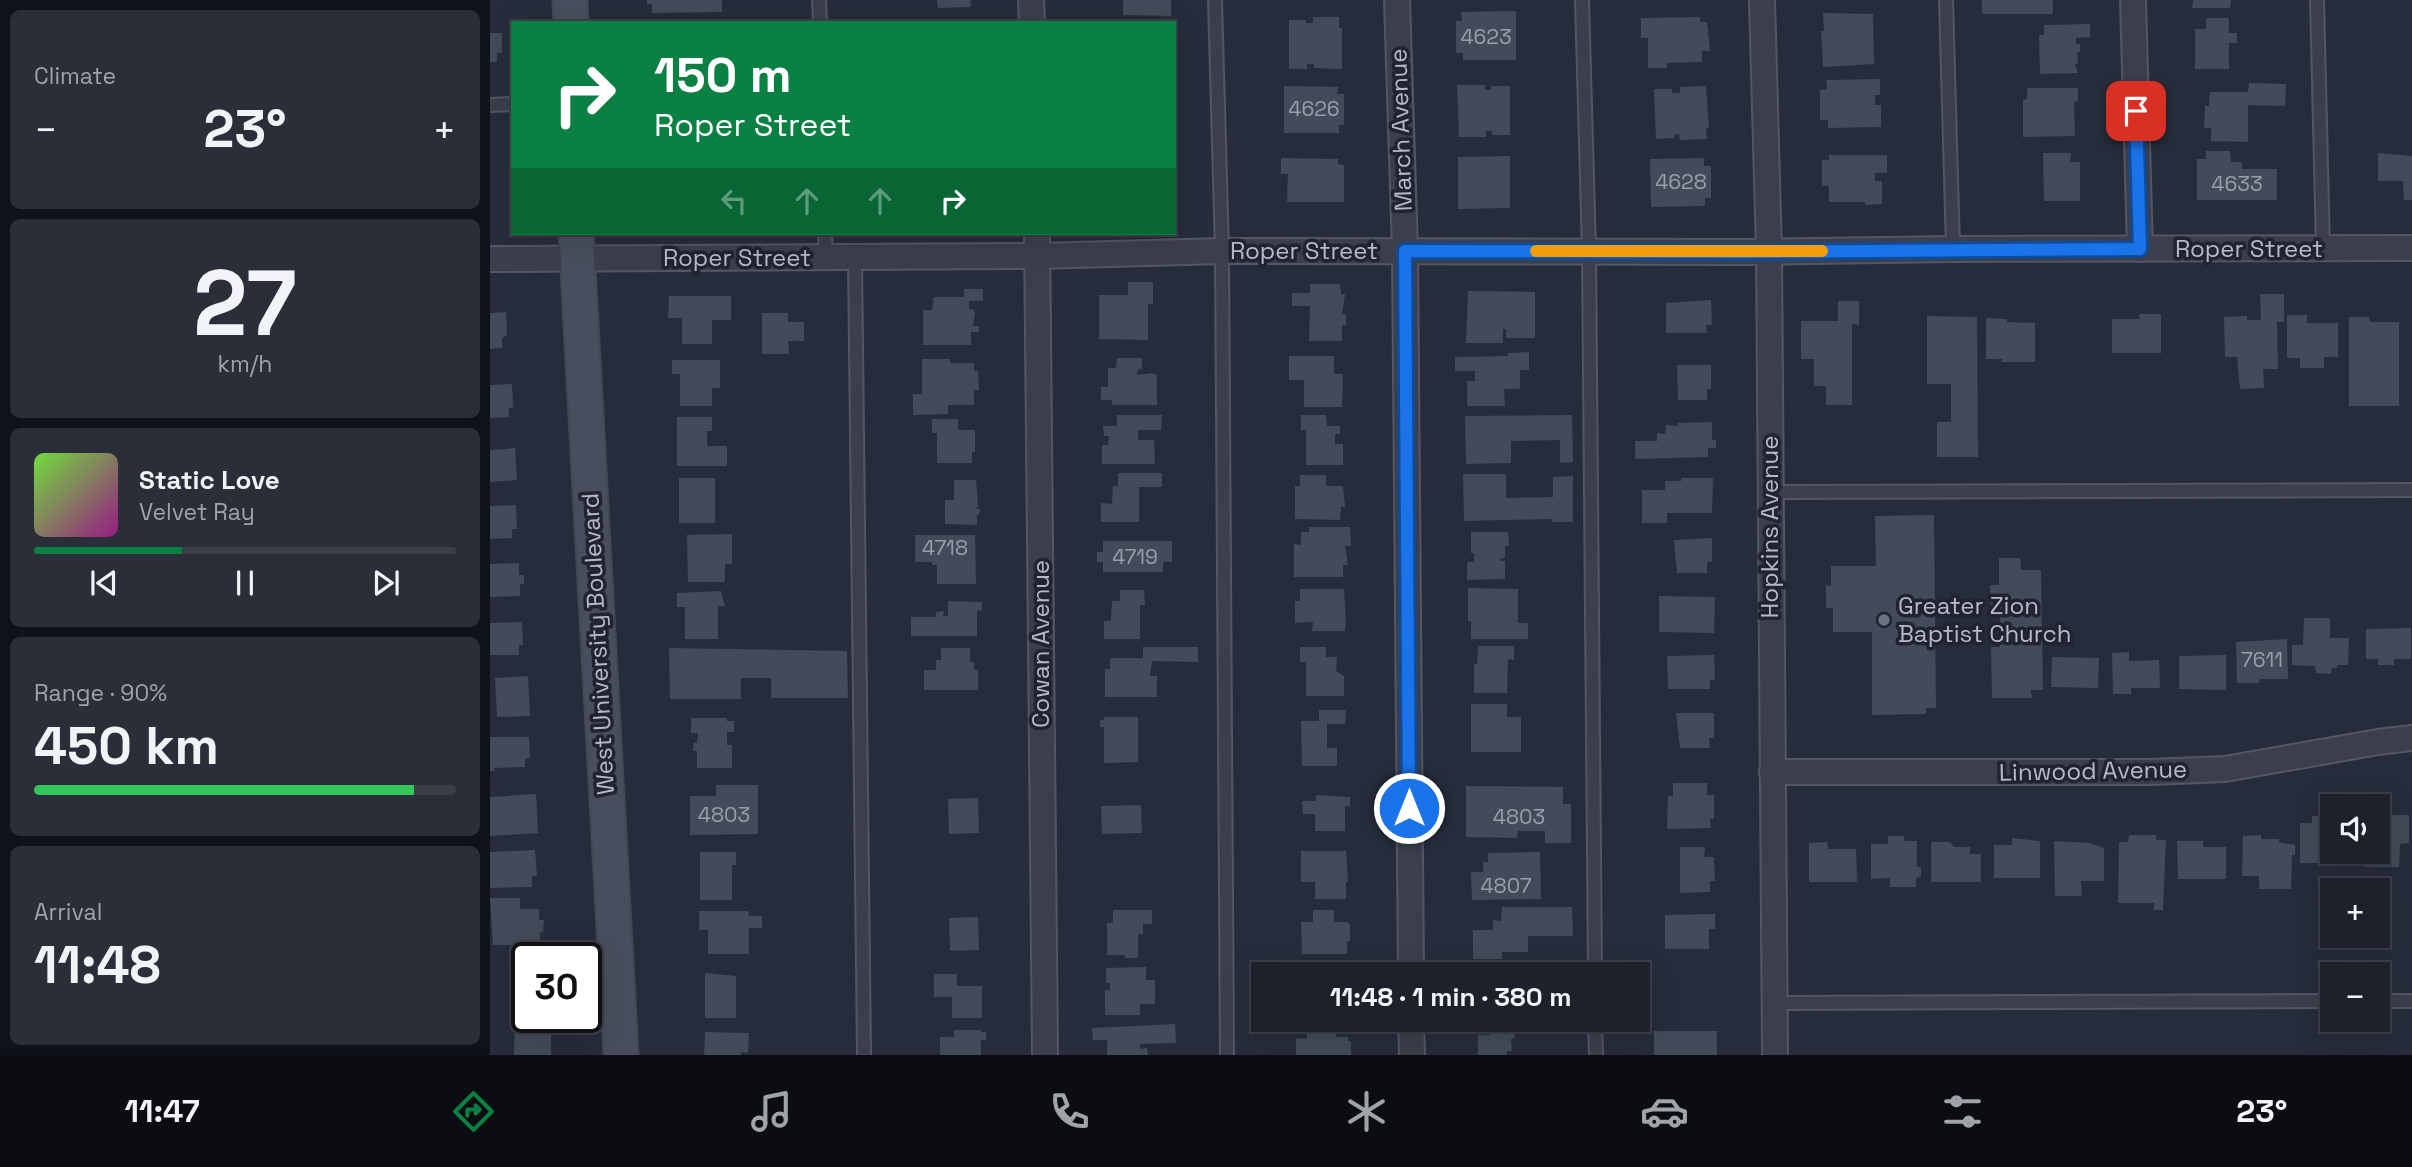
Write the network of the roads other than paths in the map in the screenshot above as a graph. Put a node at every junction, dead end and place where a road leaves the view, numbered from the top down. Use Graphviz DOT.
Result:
graph roads {
  1 [pos="570,0"];
  2 [pos="819,0"];
  3 [pos="1031,0"];
  4 [pos="1215,0"];
  5 [pos="1397,0"];
  6 [pos="1582,0"];
  7 [pos="1762,0"];
  8 [pos="1946,0"];
  9 [pos="2133,0"];
  10 [pos="2317,0"];
  11 [pos="571,21"];
  12 [pos="820,21"];
  13 [pos="1032,21"];
  14 [pos="511,104"];
  15 [pos="490,105"];
  16 [pos="825,235"];
  17 [pos="1037,244"];
  18 [pos="577,245"];
  19 [pos="2323,248"];
  20 [pos="2412,248"];
  21 [pos="1953,249"];
  22 [pos="2140,249"];
  23 [pos="1222,251"];
  24 [pos="1405,251"];
  25 [pos="1589,251"];
  26 [pos="1769,252"];
  27 [pos="826,258"];
  28 [pos="855,258"];
  29 [pos="490,259"];
  30 [pos="2412,490"];
  31 [pos="1770,492"];
  32 [pos="2412,738"];
  33 [pos="1772,772"];
  34 [pos="1411,962"];
  35 [pos="1595,962"];
  36 [pos="2320,1001"];
  37 [pos="2390,1001"];
  38 [pos="2412,1001"];
  39 [pos="1774,1003"];
  40 [pos="1411,1032"];
  41 [pos="1595,1032"];
  42 [pos="621,1055"];
  43 [pos="864,1055"];
  44 [pos="1045,1055"];
  45 [pos="1227,1055"];
  46 [pos="1412,1055"];
  47 [pos="1595,1055"];
  48 [pos="1775,1055"];
  1 -- 11 [label="street"];
  2 -- 12 [label="lane"];
  3 -- 13 [label="street"];
  4 -- 23 [label="lane"];
  5 -- 24 [label="street, March Avenue"];
  6 -- 25 [label="lane"];
  7 -- 26 [label="street, Hopkins Avenue"];
  8 -- 21 [label="lane"];
  9 -- 22 [label="street"];
  10 -- 19 [label="lane"];
  14 -- 15 [label="lane"];
  16 -- 27 [label="lane"];
  17 -- 23 [label="street, Roper Street"];
  17 -- 28 [label="street, Roper Street"];
  17 -- 44 [label="street, Cowan Avenue"];
  18 -- 27 [label="street, Roper Street"];
  18 -- 29 [label="street, Roper Street"];
  18 -- 42 [label="street, West University Boulevard"];
  19 -- 20 [label="street, Roper Street"];
  19 -- 22 [label="street, Roper Street"];
  21 -- 22 [label="street, Roper Street"];
  21 -- 26 [label="street, Roper Street"];
  23 -- 24 [label="street, Roper Street"];
  23 -- 45 [label="lane"];
  24 -- 25 [label="street, Roper Street"];
  24 -- 34 [label="street, March Avenue"];
  25 -- 26 [label="street, Roper Street"];
  25 -- 35 [label="lane"];
  26 -- 31 [label="street, Hopkins Avenue"];
  27 -- 28 [label="street, Roper Street"];
  28 -- 43 [label="lane"];
  30 -- 31 [label="lane"];
  31 -- 33 [label="street, Hopkins Avenue"];
  32 -- 33 [label="street, Linwood Avenue"];
  33 -- 39 [label="street, Hopkins Avenue"];
  36 -- 39 [label="lane"];
  37 -- 38 [label="lane"];
  39 -- 48 [label="street, Hopkins Avenue"];
  40 -- 46 [label="street"];
  41 -- 47 [label="lane"];
}
